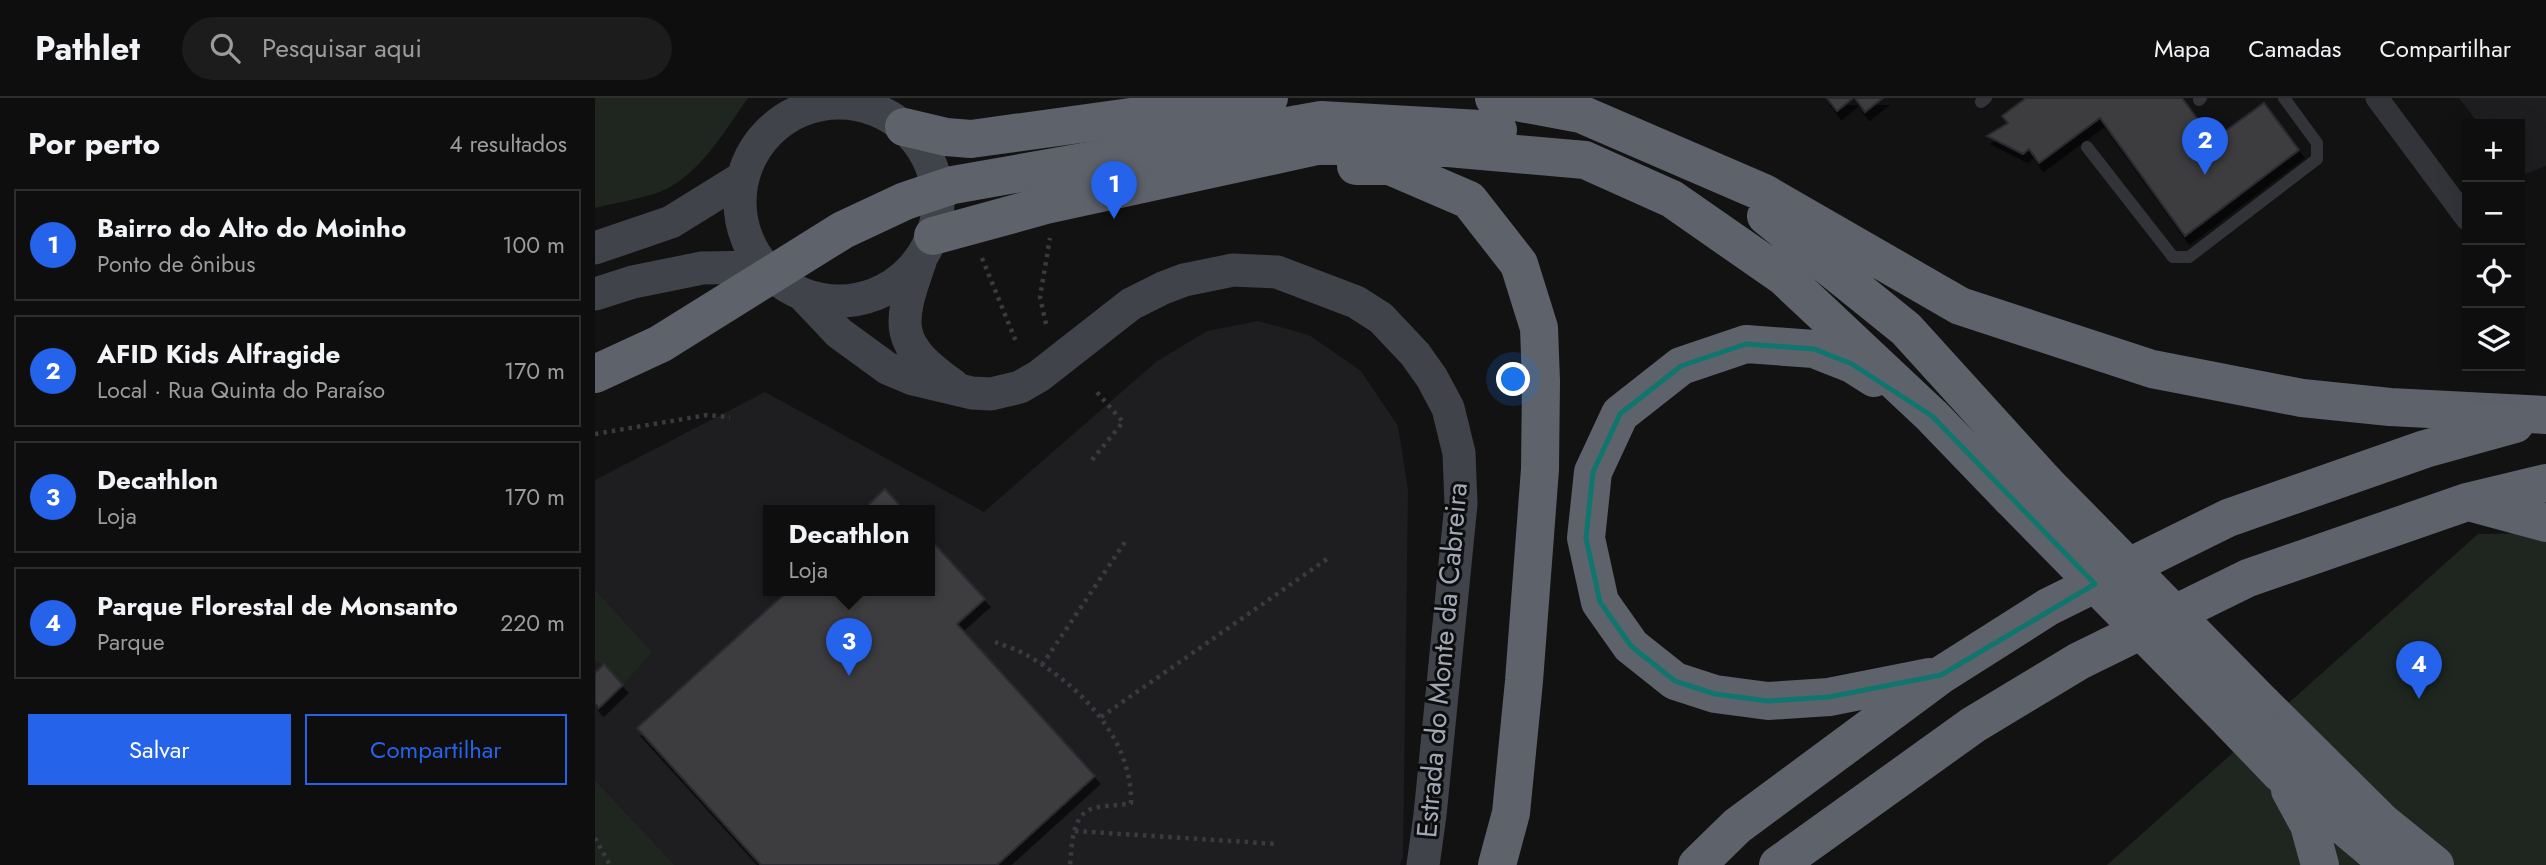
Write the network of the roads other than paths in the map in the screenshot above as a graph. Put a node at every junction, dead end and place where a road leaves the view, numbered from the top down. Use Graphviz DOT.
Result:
graph roads {
  1 [pos="1269,98"];
  2 [pos="2284,98"];
  3 [pos="2377,98"];
  4 [pos="790,107"];
  5 [pos="889,113"];
  6 [pos="1496,114"];
  7 [pos="2087,147"];
  8 [pos="1585,160"];
  9 [pos="1228,166"];
  10 [pos="1707,169"];
  11 [pos="742,178"];
  12 [pos="2462,212"];
  13 [pos="595,248"];
  14 [pos="927,248"];
  15 [pos="763,267"];
  16 [pos="595,294"];
  17 [pos="804,296"];
  18 [pos="595,374"];
  19 [pos="958,388"];
  20 [pos="2546,415"];
  21 [pos="1932,416"];
  22 [pos="2546,483"];
  23 [pos="2467,502"];
  24 [pos="2546,523"];
  25 [pos="1941,675"];
  26 [pos="2247,713"];
  27 [pos="2280,773"];
  28 [pos="1423,865"];
  29 [pos="1497,865"];
  30 [pos="1697,865"];
  31 [pos="1778,865"];
  32 [pos="2320,865"];
  33 [pos="2390,865"];
  34 [pos="2435,865"];
  1 -- 5 [label="highway"];
  2 -- 7 [label="lane"];
  3 -- 12 [label="street"];
  4 -- 5 [label="street"];
  4 -- 11 [label="street"];
  5 -- 14 [label="street"];
  6 -- 8 [label="highway"];
  6 -- 10 [label="highway"];
  6 -- 18 [label="highway, bridge"];
  8 -- 9 [label="highway"];
  8 -- 21 [label="highway"];
  9 -- 14 [label="highway"];
  9 -- 29 [label="highway"];
  10 -- 20 [label="highway"];
  10 -- 26 [label="highway, bridge"];
  11 -- 13 [label="street"];
  11 -- 15 [label="street"];
  14 -- 17 [label="street"];
  14 -- 19 [label="street, Estrada do Monte da Cabreira"];
  15 -- 16 [label="street"];
  15 -- 17 [label="street"];
  17 -- 19 [label="street, Estrada do Monte da Cabreira"];
  19 -- 28 [label="street, Estrada do Monte da Cabreira"];
  20 -- 25 [label="highway"];
  21 -- 25 [label="highway"];
  21 -- 26 [label="highway, bridge"];
  22 -- 23 [label="highway"];
  23 -- 24 [label="highway"];
  23 -- 31 [label="highway"];
  25 -- 30 [label="highway"];
  26 -- 27 [label="highway"];
  26 -- 34 [label="highway"];
  27 -- 32 [label="highway"];
  27 -- 33 [label="highway"];
}
